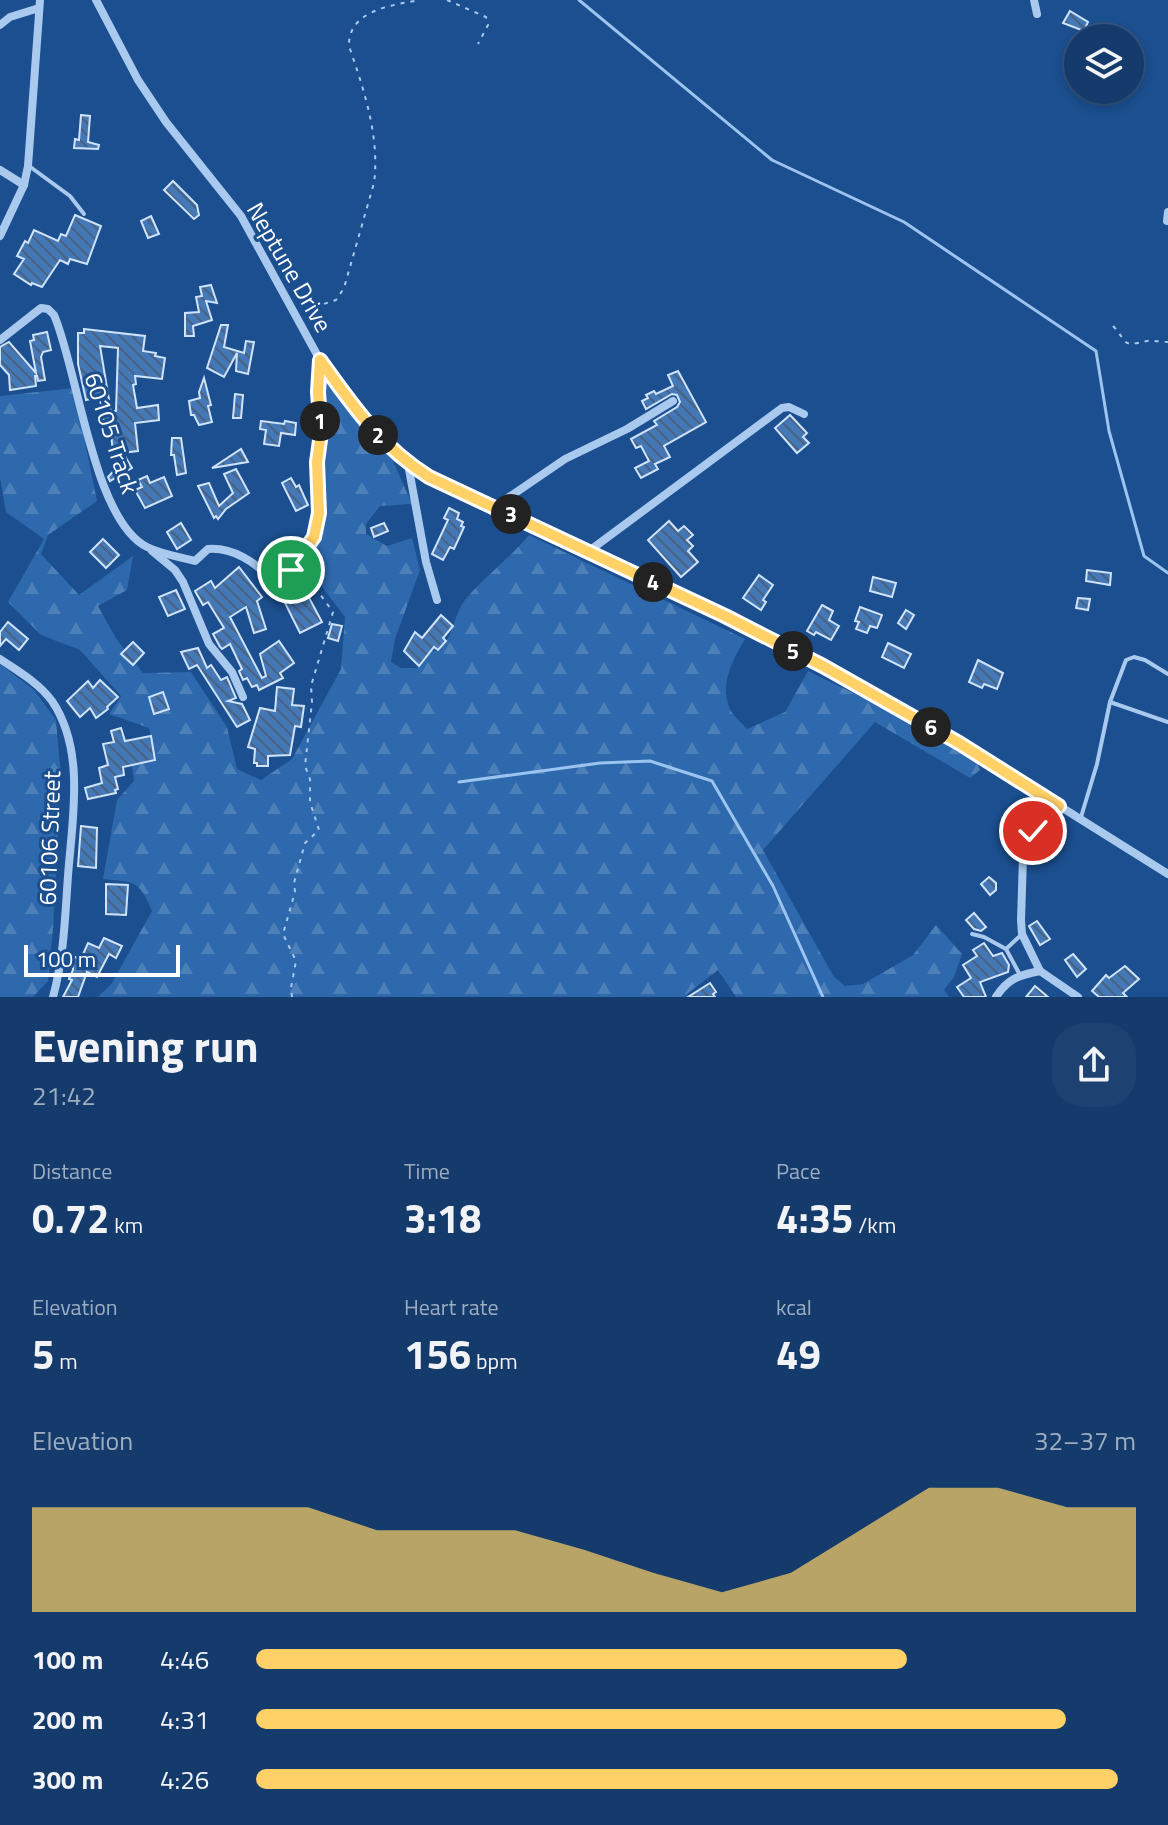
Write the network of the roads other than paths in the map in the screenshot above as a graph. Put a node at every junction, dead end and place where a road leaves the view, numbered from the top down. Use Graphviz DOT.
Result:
graph roads {
  1 [pos="96,0"];
  2 [pos="1034,0"];
  3 [pos="40,4"];
  4 [pos="1037,14"];
  5 [pos="0,25"];
  6 [pos="28,166"];
  7 [pos="0,170"];
  8 [pos="24,185"];
  9 [pos="1168,212"];
  10 [pos="84,214"];
  11 [pos="1167,221"];
  12 [pos="0,236"];
  13 [pos="0,340"];
  14 [pos="320,360"];
  15 [pos="673,401"];
  16 [pos="804,414"];
  17 [pos="408,464"];
  18 [pos="496,506"];
  19 [pos="148,547"];
  20 [pos="589,551"];
  21 [pos="437,600"];
  22 [pos="0,659"];
  23 [pos="1168,674"];
  24 [pos="243,697"];
  25 [pos="1110,702"];
  26 [pos="1168,722"];
  27 [pos="1059,806"];
  28 [pos="1080,819"];
  29 [pos="1168,874"];
  30 [pos="972,934"];
  31 [pos="1022,934"];
  32 [pos="1006,949"];
  33 [pos="1040,971"];
  34 [pos="1020,975"];
  35 [pos="53,997"];
  36 [pos="996,997"];
  37 [pos="1078,997"];
  1 -- 14 [label="street, Neptune Drive"];
  2 -- 4 [label="street"];
  3 -- 5 [label="street"];
  3 -- 6 [label="street"];
  6 -- 8 [label="street"];
  6 -- 10 [label="lane"];
  7 -- 8 [label="street"];
  8 -- 12 [label="street"];
  9 -- 11 [label="street"];
  13 -- 19 [label="street, 60105 Track"];
  14 -- 17 [label="street, Neptune Drive"];
  14 -- 19 [label="street"];
  15 -- 18 [label="street"];
  16 -- 20 [label="street"];
  17 -- 18 [label="street, Neptune Drive"];
  17 -- 21 [label="street"];
  18 -- 20 [label="street, Neptune Drive"];
  19 -- 24 [label="street, 60105 Track"];
  20 -- 27 [label="street, Neptune Drive"];
  22 -- 35 [label="street, 60106 Street"];
  23 -- 25 [label="lane"];
  25 -- 26 [label="lane"];
  25 -- 28 [label="lane"];
  27 -- 28 [label="street, Neptune Drive"];
  27 -- 31 [label="street"];
  28 -- 29 [label="street, Neptune Drive"];
  30 -- 32 [label="lane"];
  31 -- 32 [label="lane"];
  31 -- 33 [label="street"];
  32 -- 34 [label="lane"];
  33 -- 34 [label="street"];
  33 -- 37 [label="street"];
  34 -- 36 [label="street"];
}
